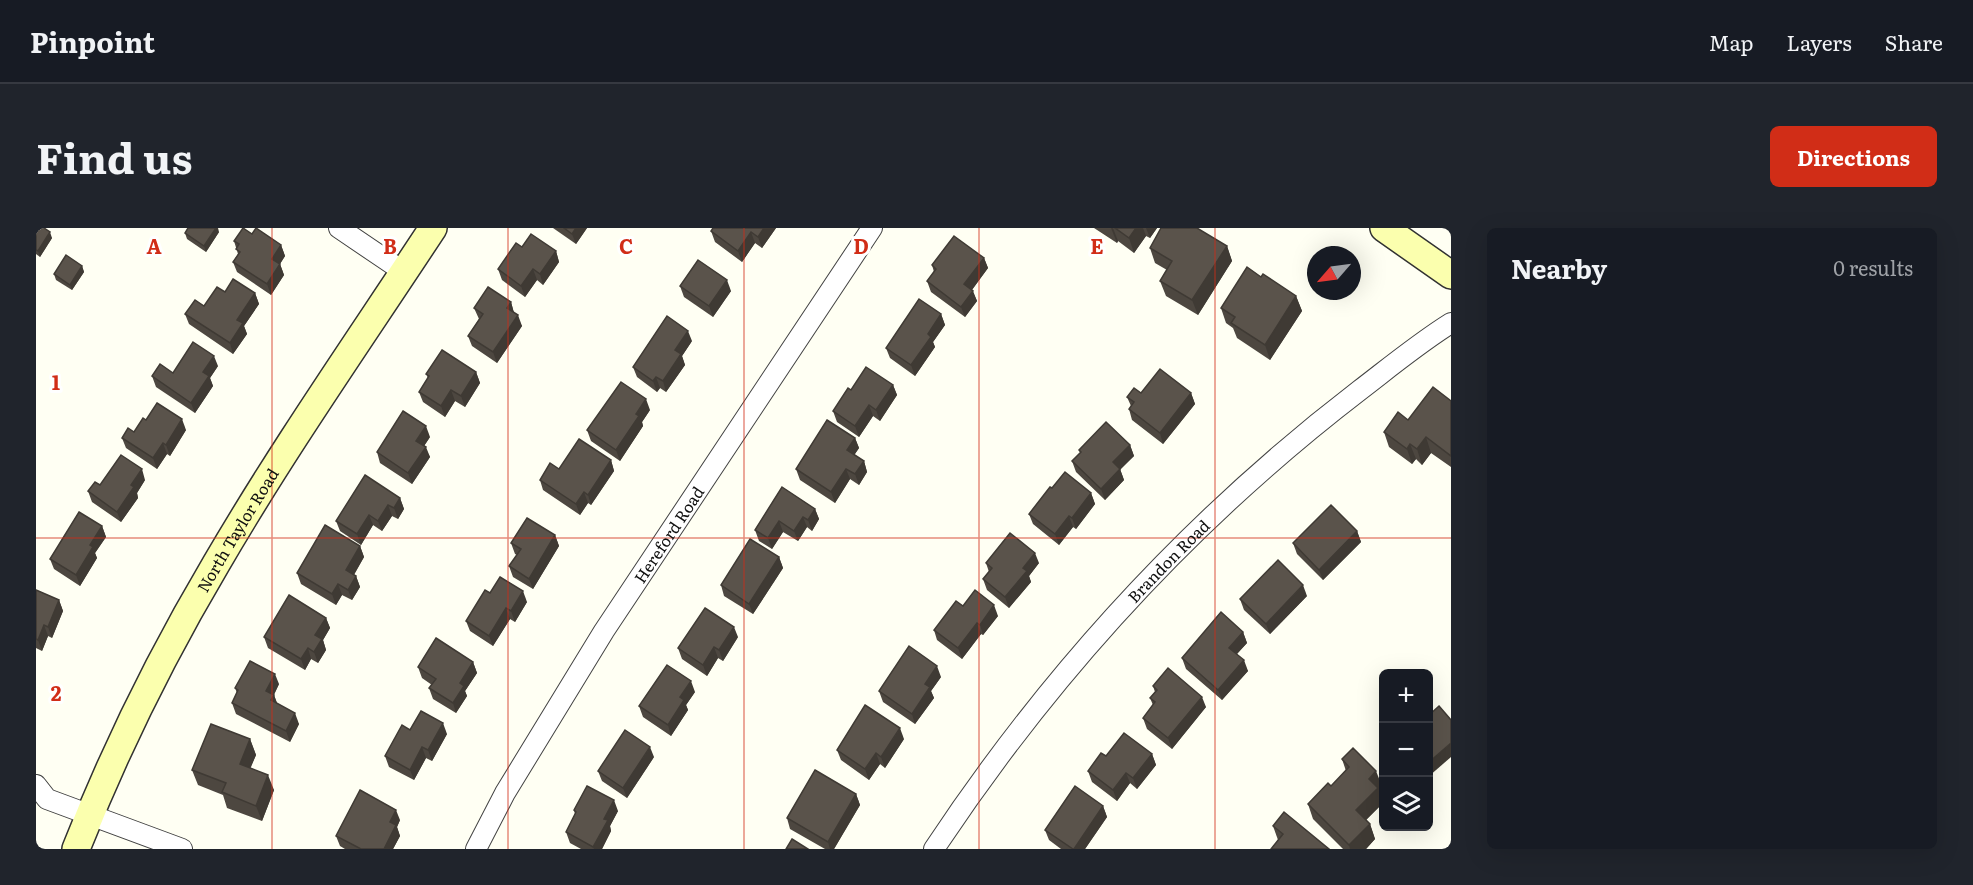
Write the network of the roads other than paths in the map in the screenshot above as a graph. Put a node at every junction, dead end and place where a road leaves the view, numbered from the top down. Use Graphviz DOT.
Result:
graph roads {
  1 [pos="339,228"];
  2 [pos="434,228"];
  3 [pos="872,228"];
  4 [pos="1384,228"];
  5 [pos="404,272"];
  6 [pos="1451,275"];
  7 [pos="1451,323"];
  8 [pos="36,785"];
  9 [pos="90,813"];
  10 [pos="76,849"];
  11 [pos="182,849"];
  12 [pos="476,849"];
  13 [pos="934,849"];
  1 -- 5 [label="street"];
  2 -- 5 [label="street, North Taylor Road"];
  3 -- 12 [label="street, Hereford Road"];
  4 -- 6 [label="street"];
  5 -- 9 [label="street, North Taylor Road"];
  7 -- 13 [label="street, Brandon Road"];
  8 -- 9 [label="street"];
  9 -- 10 [label="street, North Taylor Road"];
  9 -- 11 [label="street"];
}
